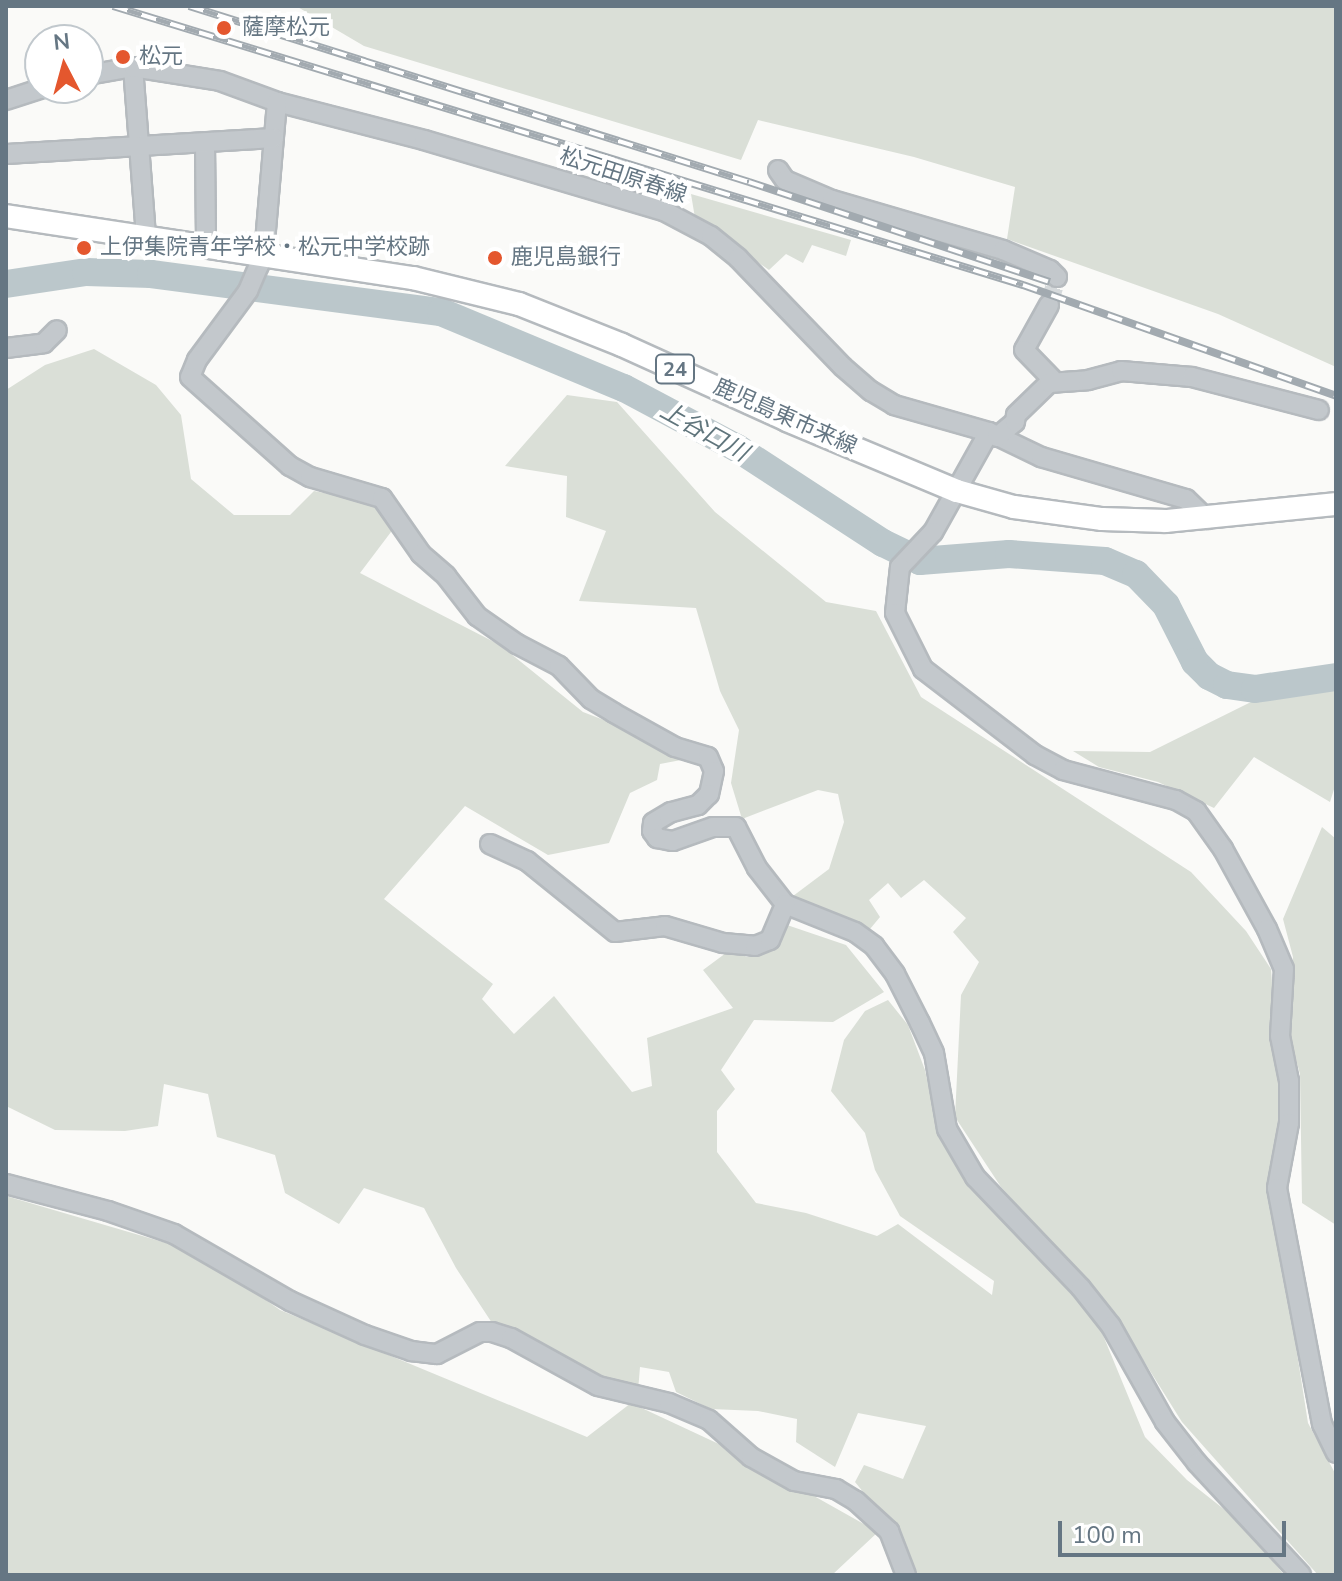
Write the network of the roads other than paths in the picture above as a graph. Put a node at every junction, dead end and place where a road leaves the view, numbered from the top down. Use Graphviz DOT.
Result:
graph roads {
  1 [pos="133,67"];
  2 [pos="104,72"];
  3 [pos="277,102"];
  4 [pos="274,138"];
  5 [pos="205,144"];
  6 [pos="141,147"];
  7 [pos="6,154"];
  8 [pos="778,170"];
  9 [pos="6,216"];
  10 [pos="146,237"];
  11 [pos="206,245"];
  12 [pos="259,262"];
  13 [pos="1057,277"];
  14 [pos="1049,305"];
  15 [pos="57,330"];
  16 [pos="6,348"];
  17 [pos="1055,382"];
  18 [pos="1319,410"];
  19 [pos="993,434"];
  20 [pos="957,491"];
  21 [pos="1336,504"];
  22 [pos="1207,519"];
  23 [pos="490,844"];
  24 [pos="785,904"];
  25 [pos="6,1184"];
  26 [pos="1336,1453"];
  27 [pos="906,1575"];
  28 [pos="1301,1575"];
  1 -- 2 [label="street, 松元田原春線"];
  1 -- 3 [label="street, 松元田原春線"];
  1 -- 6 [label="street"];
  3 -- 4 [label="street"];
  3 -- 19 [label="street, 松元田原春線"];
  4 -- 5 [label="street"];
  4 -- 12 [label="street"];
  5 -- 6 [label="street"];
  5 -- 11 [label="street"];
  6 -- 7 [label="street"];
  6 -- 10 [label="street"];
  8 -- 13 [label="street"];
  9 -- 10 [label="main road, 鹿児島東市来線 / 24"];
  10 -- 11 [label="main road, 鹿児島東市来線 / 24"];
  11 -- 12 [label="main road, 鹿児島東市来線 / 24"];
  12 -- 20 [label="main road, 鹿児島東市来線 / 24"];
  12 -- 24 [label="street"];
  14 -- 17 [label="street"];
  15 -- 16 [label="street"];
  17 -- 18 [label="street"];
  17 -- 19 [label="street"];
  19 -- 20 [label="street"];
  19 -- 22 [label="street, 松元田原春線"];
  20 -- 22 [label="main road, 鹿児島東市来線 / 24"];
  20 -- 26 [label="street"];
  21 -- 22 [label="main road, 鹿児島東市来線 / 24"];
  23 -- 24 [label="street"];
  24 -- 28 [label="street"];
  25 -- 27 [label="street"];
}
